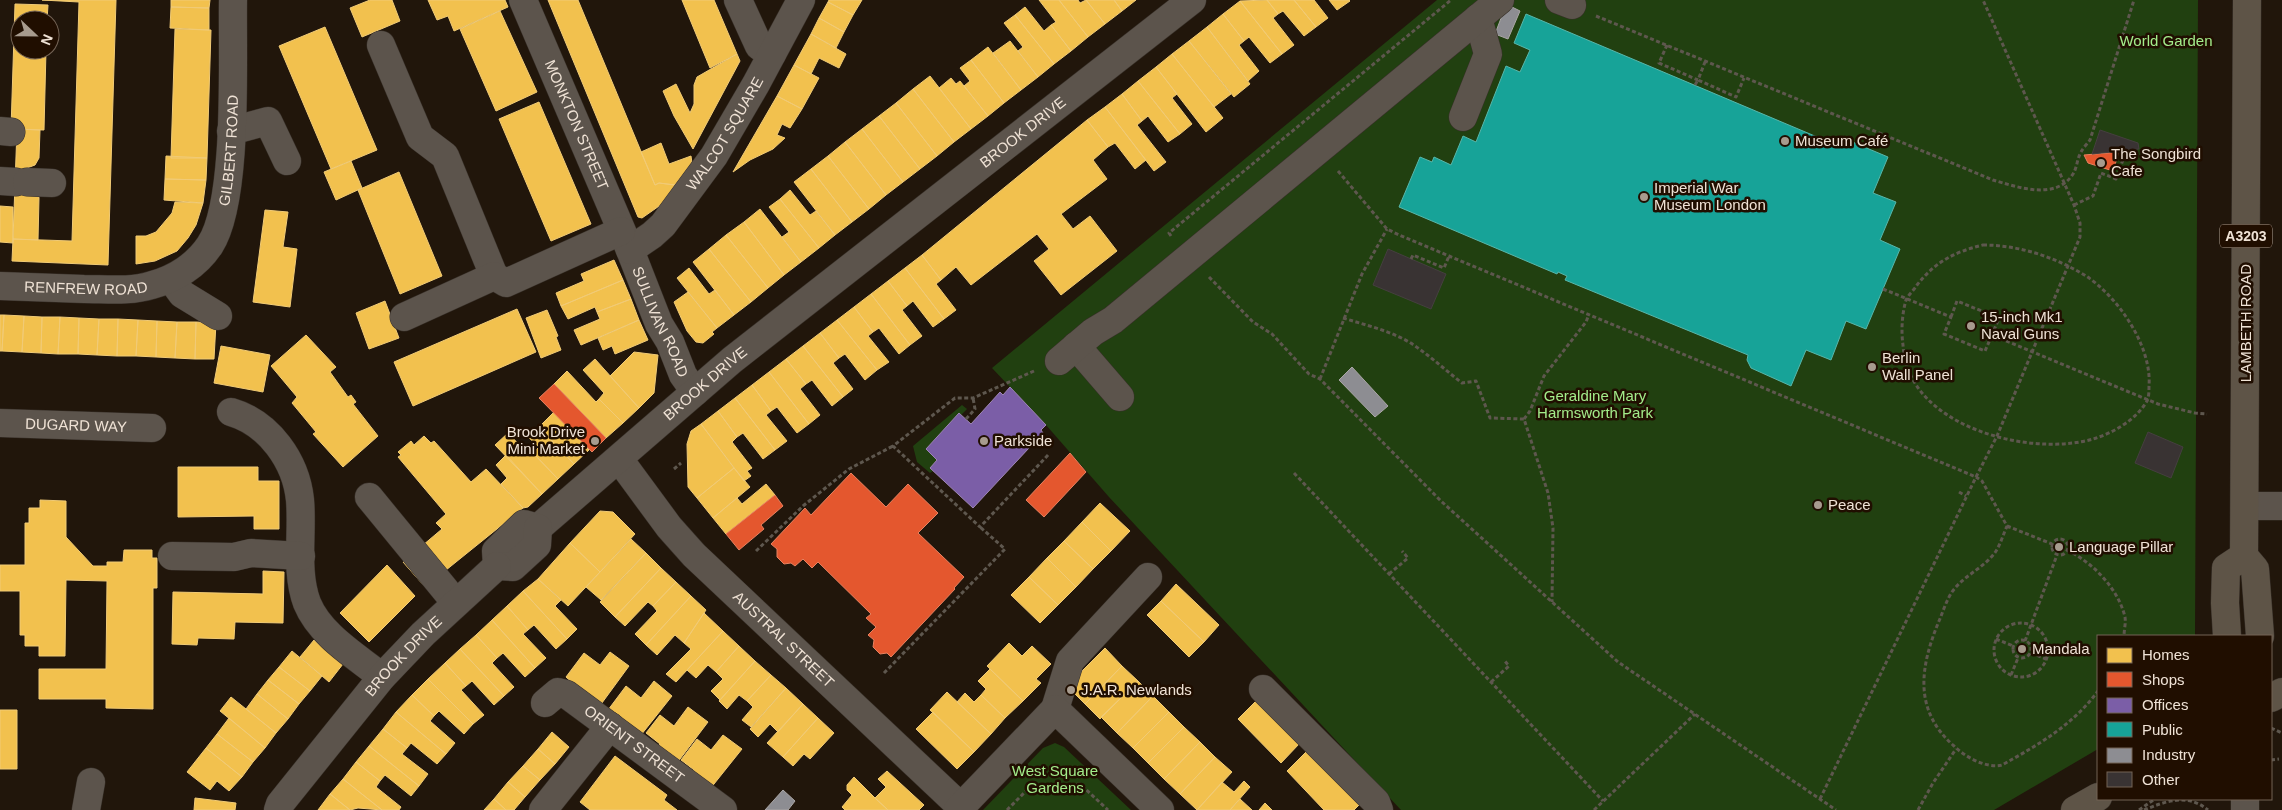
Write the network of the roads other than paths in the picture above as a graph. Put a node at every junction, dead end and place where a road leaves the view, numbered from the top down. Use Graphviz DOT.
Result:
graph roads {
  1 [pos="233,0"];
  2 [pos="523,0"];
  3 [pos="738,0"];
  4 [pos="800,0"];
  5 [pos="1192,0"];
  6 [pos="1500,0"];
  7 [pos="2247,0"];
  8 [pos="1478,18"];
  9 [pos="381,45"];
  10 [pos="772,54"];
  11 [pos="1463,118"];
  12 [pos="231,131"];
  13 [pos="287,161"];
  14 [pos="626,240"];
  15 [pos="494,276"];
  16 [pos="170,279"];
  17 [pos="0,286"];
  18 [pos="218,316"];
  19 [pos="404,317"];
  20 [pos="695,392"];
  21 [pos="1120,397"];
  22 [pos="231,412"];
  23 [pos="0,423"];
  24 [pos="152,428"];
  25 [pos="619,459"];
  26 [pos="369,497"];
  27 [pos="2245,506"];
  28 [pos="2282,506"];
  29 [pos="172,556"];
  30 [pos="301,556"];
  31 [pos="2244,556"];
  32 [pos="1148,577"];
  33 [pos="456,603"];
  34 [pos="2227,635"];
  35 [pos="2260,635"];
  36 [pos="382,678"];
  37 [pos="1263,688"];
  38 [pos="545,703"];
  39 [pos="1054,709"];
  40 [pos="610,726"];
  41 [pos="91,782"];
  42 [pos="2097,798"];
  43 [pos="960,808"];
  44 [pos="86,810"];
  45 [pos="278,810"];
  46 [pos="543,810"];
  47 [pos="723,810"];
  48 [pos="1160,810"];
  49 [pos="1379,810"];
  50 [pos="2076,810"];
  1 -- 12 [label="street, GILBERT ROAD"];
  2 -- 14 [label="street, MONKTON STREET"];
  3 -- 10 [label="street"];
  4 -- 10 [label="street, WALCOT SQUARE"];
  5 -- 20 [label="street, BROOK DRIVE"];
  6 -- 8 [label="street"];
  7 -- 27 [label="main road, LAMBETH ROAD / A3203"];
  8 -- 11 [label="street"];
  8 -- 21 [label="street"];
  9 -- 15 [label="street"];
  10 -- 14 [label="street, WALCOT SQUARE"];
  12 -- 13 [label="street"];
  12 -- 16 [label="street, GILBERT ROAD"];
  14 -- 15 [label="street, WALCOT SQUARE"];
  14 -- 20 [label="street, SULLIVAN ROAD"];
  15 -- 19 [label="street"];
  16 -- 17 [label="street, RENFREW ROAD"];
  16 -- 18 [label="street"];
  20 -- 25 [label="street, BROOK DRIVE"];
  22 -- 30 [label="street"];
  23 -- 24 [label="street, DUGARD WAY"];
  25 -- 33 [label="street, BROOK DRIVE"];
  25 -- 43 [label="street, AUSTRAL STREET"];
  26 -- 33 [label="street"];
  27 -- 28 [label="street"];
  27 -- 31 [label="main road, LAMBETH ROAD / A3203"];
  29 -- 30 [label="street"];
  30 -- 36 [label="street"];
  31 -- 34 [label="main road"];
  31 -- 35 [label="main road"];
  32 -- 39 [label="street"];
  33 -- 36 [label="street, BROOK DRIVE"];
  36 -- 45 [label="street, BROOK DRIVE"];
  37 -- 49 [label="street"];
  38 -- 40 [label="street, ORIENT STREET"];
  39 -- 43 [label="street"];
  39 -- 48 [label="street"];
  40 -- 46 [label="street"];
  40 -- 47 [label="street, ORIENT STREET"];
  41 -- 44 [label="street"];
  42 -- 50 [label="main road"];
}
